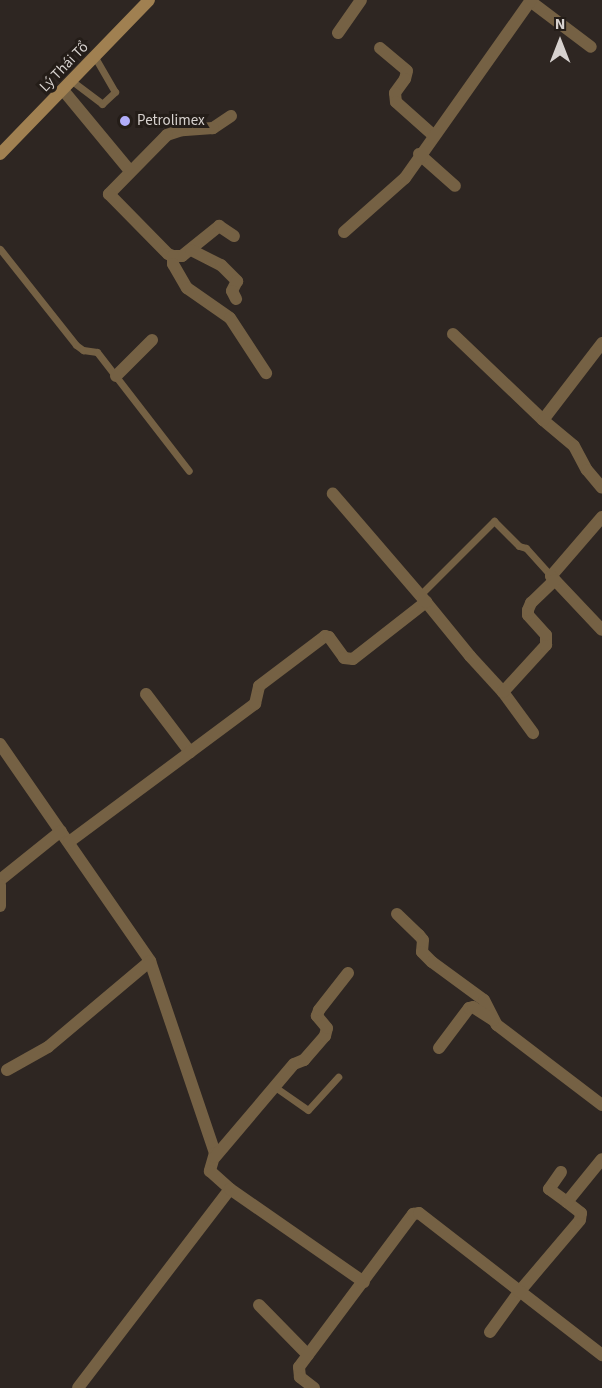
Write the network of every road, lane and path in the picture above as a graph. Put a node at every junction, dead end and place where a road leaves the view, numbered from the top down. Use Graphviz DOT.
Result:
graph roads {
  1 [pos="149,0"];
  2 [pos="361,0"];
  3 [pos="530,0"];
  4 [pos="338,33"];
  5 [pos="591,47"];
  6 [pos="380,48"];
  7 [pos="95,58"];
  8 [pos="68,86"];
  9 [pos="231,116"];
  10 [pos="433,135"];
  11 [pos="0,154"];
  12 [pos="419,154"];
  13 [pos="130,171"];
  14 [pos="455,186"];
  15 [pos="344,232"];
  16 [pos="234,236"];
  17 [pos="0,249"];
  18 [pos="191,250"];
  19 [pos="173,256"];
  20 [pos="236,298"];
  21 [pos="453,334"];
  22 [pos="152,340"];
  23 [pos="602,343"];
  24 [pos="266,373"];
  25 [pos="116,376"];
  26 [pos="543,420"];
  27 [pos="189,471"];
  28 [pos="602,488"];
  29 [pos="333,494"];
  30 [pos="602,517"];
  31 [pos="553,578"];
  32 [pos="423,598"];
  33 [pos="602,630"];
  34 [pos="503,692"];
  35 [pos="146,694"];
  36 [pos="533,733"];
  37 [pos="0,744"];
  38 [pos="190,752"];
  39 [pos="61,831"];
  40 [pos="69,842"];
  41 [pos="0,880"];
  42 [pos="0,885"];
  43 [pos="0,906"];
  44 [pos="396,914"];
  45 [pos="150,961"];
  46 [pos="348,973"];
  47 [pos="493,1020"];
  48 [pos="439,1048"];
  49 [pos="7,1070"];
  50 [pos="338,1077"];
  51 [pos="275,1087"];
  52 [pos="602,1105"];
  53 [pos="215,1157"];
  54 [pos="602,1160"];
  55 [pos="561,1172"];
  56 [pos="230,1189"];
  57 [pos="567,1202"];
  58 [pos="364,1282"];
  59 [pos="519,1292"];
  60 [pos="259,1305"];
  61 [pos="490,1332"];
  62 [pos="308,1355"];
  63 [pos="602,1355"];
  64 [pos="78,1388"];
  65 [pos="314,1388"];
  1 -- 7 [label="main road, Lý Thái Tổ"];
  2 -- 4 [label="street"];
  3 -- 5 [label="street"];
  3 -- 10 [label="street"];
  6 -- 10 [label="street"];
  7 -- 8 [label="main road, Lý Thái Tổ"];
  7 -- 8 [label="lane"];
  8 -- 11 [label="main road, Lý Thái Tổ"];
  8 -- 13 [label="street"];
  9 -- 13 [label="street"];
  10 -- 12 [label="street"];
  12 -- 14 [label="street"];
  12 -- 15 [label="street"];
  13 -- 19 [label="street"];
  16 -- 18 [label="street"];
  17 -- 25 [label="lane"];
  18 -- 19 [label="street"];
  18 -- 20 [label="street"];
  19 -- 24 [label="street"];
  21 -- 26 [label="street"];
  22 -- 25 [label="street"];
  23 -- 26 [label="street"];
  25 -- 27 [label="lane"];
  26 -- 28 [label="street"];
  29 -- 32 [label="street"];
  30 -- 31 [label="street"];
  31 -- 32 [label="lane"];
  31 -- 33 [label="street"];
  31 -- 34 [label="street"];
  32 -- 34 [label="street"];
  32 -- 38 [label="street"];
  34 -- 36 [label="street"];
  35 -- 38 [label="street"];
  37 -- 39 [label="street"];
  38 -- 40 [label="street"];
  39 -- 40 [label="street"];
  39 -- 41 [label="street"];
  40 -- 45 [label="street"];
  42 -- 43 [label="street"];
  44 -- 47 [label="street"];
  45 -- 49 [label="street"];
  45 -- 53 [label="street"];
  46 -- 51 [label="street"];
  47 -- 48 [label="street"];
  47 -- 52 [label="street"];
  50 -- 51 [label="lane"];
  51 -- 53 [label="street"];
  53 -- 56 [label="street"];
  54 -- 57 [label="street"];
  55 -- 57 [label="street"];
  56 -- 58 [label="street"];
  56 -- 64 [label="street"];
  57 -- 59 [label="street"];
  58 -- 59 [label="street"];
  58 -- 62 [label="street"];
  59 -- 61 [label="street"];
  59 -- 63 [label="street"];
  60 -- 62 [label="street"];
  62 -- 65 [label="street"];
}
